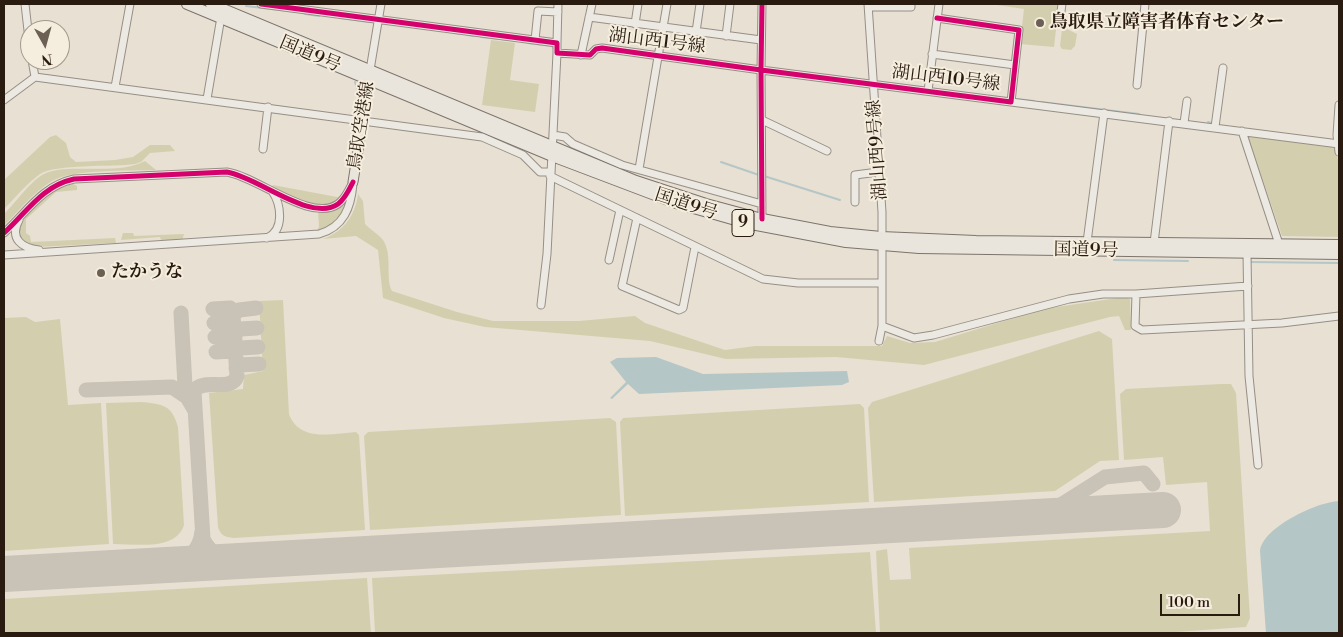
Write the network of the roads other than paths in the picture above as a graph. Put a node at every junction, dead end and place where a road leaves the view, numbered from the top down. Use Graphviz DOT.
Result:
graph roads {
  1 [pos="18,4"];
  2 [pos="130,4"];
  3 [pos="187,4"];
  4 [pos="210,4"];
  5 [pos="261,4"];
  6 [pos="381,4"];
  7 [pos="558,4"];
  8 [pos="592,4"];
  9 [pos="638,4"];
  10 [pos="668,4"];
  11 [pos="700,4"];
  12 [pos="730,4"];
  13 [pos="762,4"];
  14 [pos="911,4"];
  15 [pos="939,4"];
  16 [pos="1062,4"];
  17 [pos="1145,4"];
  18 [pos="290,6"];
  19 [pos="868,6"];
  20 [pos="25,7"];
  21 [pos="558,12"];
  22 [pos="221,17"];
  23 [pos="589,17"];
  24 [pos="937,18"];
  25 [pos="1060,19"];
  26 [pos="27,20"];
  27 [pos="378,20"];
  28 [pos="635,24"];
  29 [pos="663,28"];
  30 [pos="696,32"];
  31 [pos="726,36"];
  32 [pos="535,40"];
  33 [pos="761,40"];
  34 [pos="557,43"];
  35 [pos="557,53"];
  36 [pos="932,54"];
  37 [pos="581,55"];
  38 [pos="658,56"];
  39 [pos="1015,65"];
  40 [pos="1223,68"];
  41 [pos="33,70"];
  42 [pos="761,70"];
  43 [pos="370,74"];
  44 [pos="34,77"];
  45 [pos="873,84"];
  46 [pos="1137,85"];
  47 [pos="115,87"];
  48 [pos="928,91"];
  49 [pos="207,99"];
  50 [pos="4,100"];
  51 [pos="1187,101"];
  52 [pos="1011,102"];
  53 [pos="1339,105"];
  54 [pos="268,108"];
  55 [pos="1104,112"];
  56 [pos="362,120"];
  57 [pos="762,120"];
  58 [pos="1169,121"];
  59 [pos="1184,123"];
  60 [pos="1216,127"];
  61 [pos="1242,131"];
  62 [pos="553,134"];
  63 [pos="1338,143"];
  64 [pos="263,149"];
  65 [pos="552,151"];
  66 [pos="827,151"];
  67 [pos="1339,152"];
  68 [pos="639,169"];
  69 [pos="650,172"];
  70 [pos="878,172"];
  71 [pos="550,174"];
  72 [pos="353,182"];
  73 [pos="646,185"];
  74 [pos="270,189"];
  75 [pos="855,202"];
  76 [pos="762,204"];
  77 [pos="620,210"];
  78 [pos="22,216"];
  79 [pos="637,218"];
  80 [pos="762,220"];
  81 [pos="280,223"];
  82 [pos="4,232"];
  83 [pos="264,238"];
  84 [pos="280,238"];
  85 [pos="881,241"];
  86 [pos="1088,242"];
  87 [pos="1154,243"];
  88 [pos="1279,244"];
  89 [pos="1339,245"];
  90 [pos="695,247"];
  91 [pos="60,252"];
  92 [pos="1247,254"];
  93 [pos="1339,254"];
  94 [pos="4,255"];
  95 [pos="609,260"];
  96 [pos="881,283"];
  97 [pos="1248,286"];
  98 [pos="1136,294"];
  99 [pos="541,305"];
  100 [pos="1339,316"];
  101 [pos="1248,324"];
  102 [pos="882,326"];
  103 [pos="880,341"];
  104 [pos="1258,465"];
  1 -- 20 [label="street"];
  2 -- 47 [label="street"];
  3 -- 22 [label="highway, 国道9号 / 9"];
  4 -- 43 [label="highway, 国道9号 / 9"];
  5 -- 18 [label="street"];
  6 -- 27 [label="street"];
  7 -- 21 [label="street"];
  8 -- 23 [label="street, 湖山西1号線"];
  9 -- 28 [label="street"];
  10 -- 29 [label="street"];
  11 -- 30 [label="street"];
  12 -- 31 [label="street"];
  13 -- 33 [label="street"];
  14 -- 19 [label="street"];
  15 -- 24 [label="street"];
  16 -- 25 [label="street"];
  17 -- 46 [label="street"];
  18 -- 27 [label="street"];
  19 -- 45 [label="street, 湖山西9号線"];
  20 -- 26 [label="street"];
  21 -- 32 [label="street"];
  21 -- 34 [label="street"];
  22 -- 43 [label="highway, 国道9号 / 9"];
  22 -- 49 [label="street"];
  23 -- 28 [label="street"];
  23 -- 37 [label="street, 湖山西1号線"];
  24 -- 36 [label="street"];
  24 -- 39 [label="street, 湖山西10号線"];
  27 -- 32 [label="street"];
  27 -- 43 [label="street"];
  28 -- 29 [label="street"];
  29 -- 30 [label="street"];
  29 -- 38 [label="street"];
  30 -- 31 [label="street"];
  31 -- 33 [label="street"];
  32 -- 34 [label="street"];
  33 -- 42 [label="street"];
  34 -- 35 [label="street"];
  35 -- 37 [label="street, 湖山西1号線"];
  35 -- 62 [label="street"];
  36 -- 39 [label="street"];
  36 -- 48 [label="street"];
  37 -- 38 [label="street, 湖山西1号線"];
  38 -- 42 [label="street, 湖山西1号線"];
  38 -- 68 [label="street"];
  39 -- 52 [label="street, 湖山西10号線"];
  40 -- 60 [label="street"];
  41 -- 44 [label="street"];
  42 -- 45 [label="street, 湖山西1号線"];
  42 -- 57 [label="street"];
  43 -- 56 [label="main road, 鳥取空港線"];
  43 -- 65 [label="highway, 国道9号 / 9"];
  44 -- 47 [label="street"];
  44 -- 50 [label="street"];
  45 -- 48 [label="street, 湖山西10号線"];
  45 -- 70 [label="street, 湖山西9号線"];
  47 -- 49 [label="street"];
  48 -- 52 [label="street, 湖山西10号線"];
  49 -- 54 [label="street"];
  51 -- 59 [label="street"];
  52 -- 55 [label="street"];
  53 -- 63 [label="street"];
  54 -- 56 [label="street"];
  54 -- 64 [label="street"];
  55 -- 58 [label="street"];
  55 -- 86 [label="street"];
  56 -- 71 [label="street"];
  56 -- 72 [label="main road, 鳥取空港線"];
  57 -- 66 [label="street"];
  57 -- 76 [label="street"];
  58 -- 59 [label="street"];
  58 -- 87 [label="street"];
  59 -- 60 [label="street"];
  60 -- 61 [label="street"];
  61 -- 63 [label="street"];
  61 -- 88 [label="street"];
  62 -- 65 [label="street"];
  62 -- 68 [label="street"];
  63 -- 67 [label="street"];
  65 -- 71 [label="street"];
  65 -- 73 [label="highway, 国道9号 / 9"];
  65 -- 85 [label="highway, 国道9号 / 9"];
  68 -- 69 [label="street"];
  69 -- 73 [label="street"];
  69 -- 76 [label="street"];
  70 -- 75 [label="street"];
  70 -- 85 [label="street, 湖山西9号線"];
  71 -- 77 [label="street"];
  71 -- 99 [label="street"];
  72 -- 74 [label="street"];
  72 -- 84 [label="street"];
  73 -- 80 [label="highway, 国道9号 / 9"];
  74 -- 78 [label="street"];
  74 -- 81 [label="street"];
  76 -- 80 [label="street"];
  77 -- 79 [label="street"];
  77 -- 95 [label="street"];
  78 -- 82 [label="street"];
  78 -- 91 [label="street"];
  79 -- 90 [label="street"];
  79 -- 90 [label="street"];
  80 -- 85 [label="highway, 国道9号 / 9"];
  81 -- 83 [label="street"];
  81 -- 84 [label="street"];
  83 -- 84 [label="street"];
  83 -- 91 [label="street"];
  85 -- 86 [label="highway, 国道9号 / 9"];
  85 -- 92 [label="highway, 国道9号 / 9"];
  85 -- 96 [label="street, 湖山西9号線"];
  86 -- 87 [label="highway, 国道9号 / 9"];
  87 -- 88 [label="highway, 国道9号 / 9"];
  88 -- 89 [label="highway, 国道9号 / 9"];
  90 -- 96 [label="street"];
  91 -- 94 [label="street"];
  92 -- 93 [label="highway, 国道9号 / 9"];
  92 -- 97 [label="street"];
  96 -- 102 [label="street, 湖山西9号線"];
  97 -- 98 [label="street"];
  97 -- 101 [label="street"];
  98 -- 101 [label="street"];
  98 -- 102 [label="street"];
  100 -- 101 [label="street"];
  101 -- 104 [label="street"];
  102 -- 103 [label="street, 湖山西9号線"];
}
